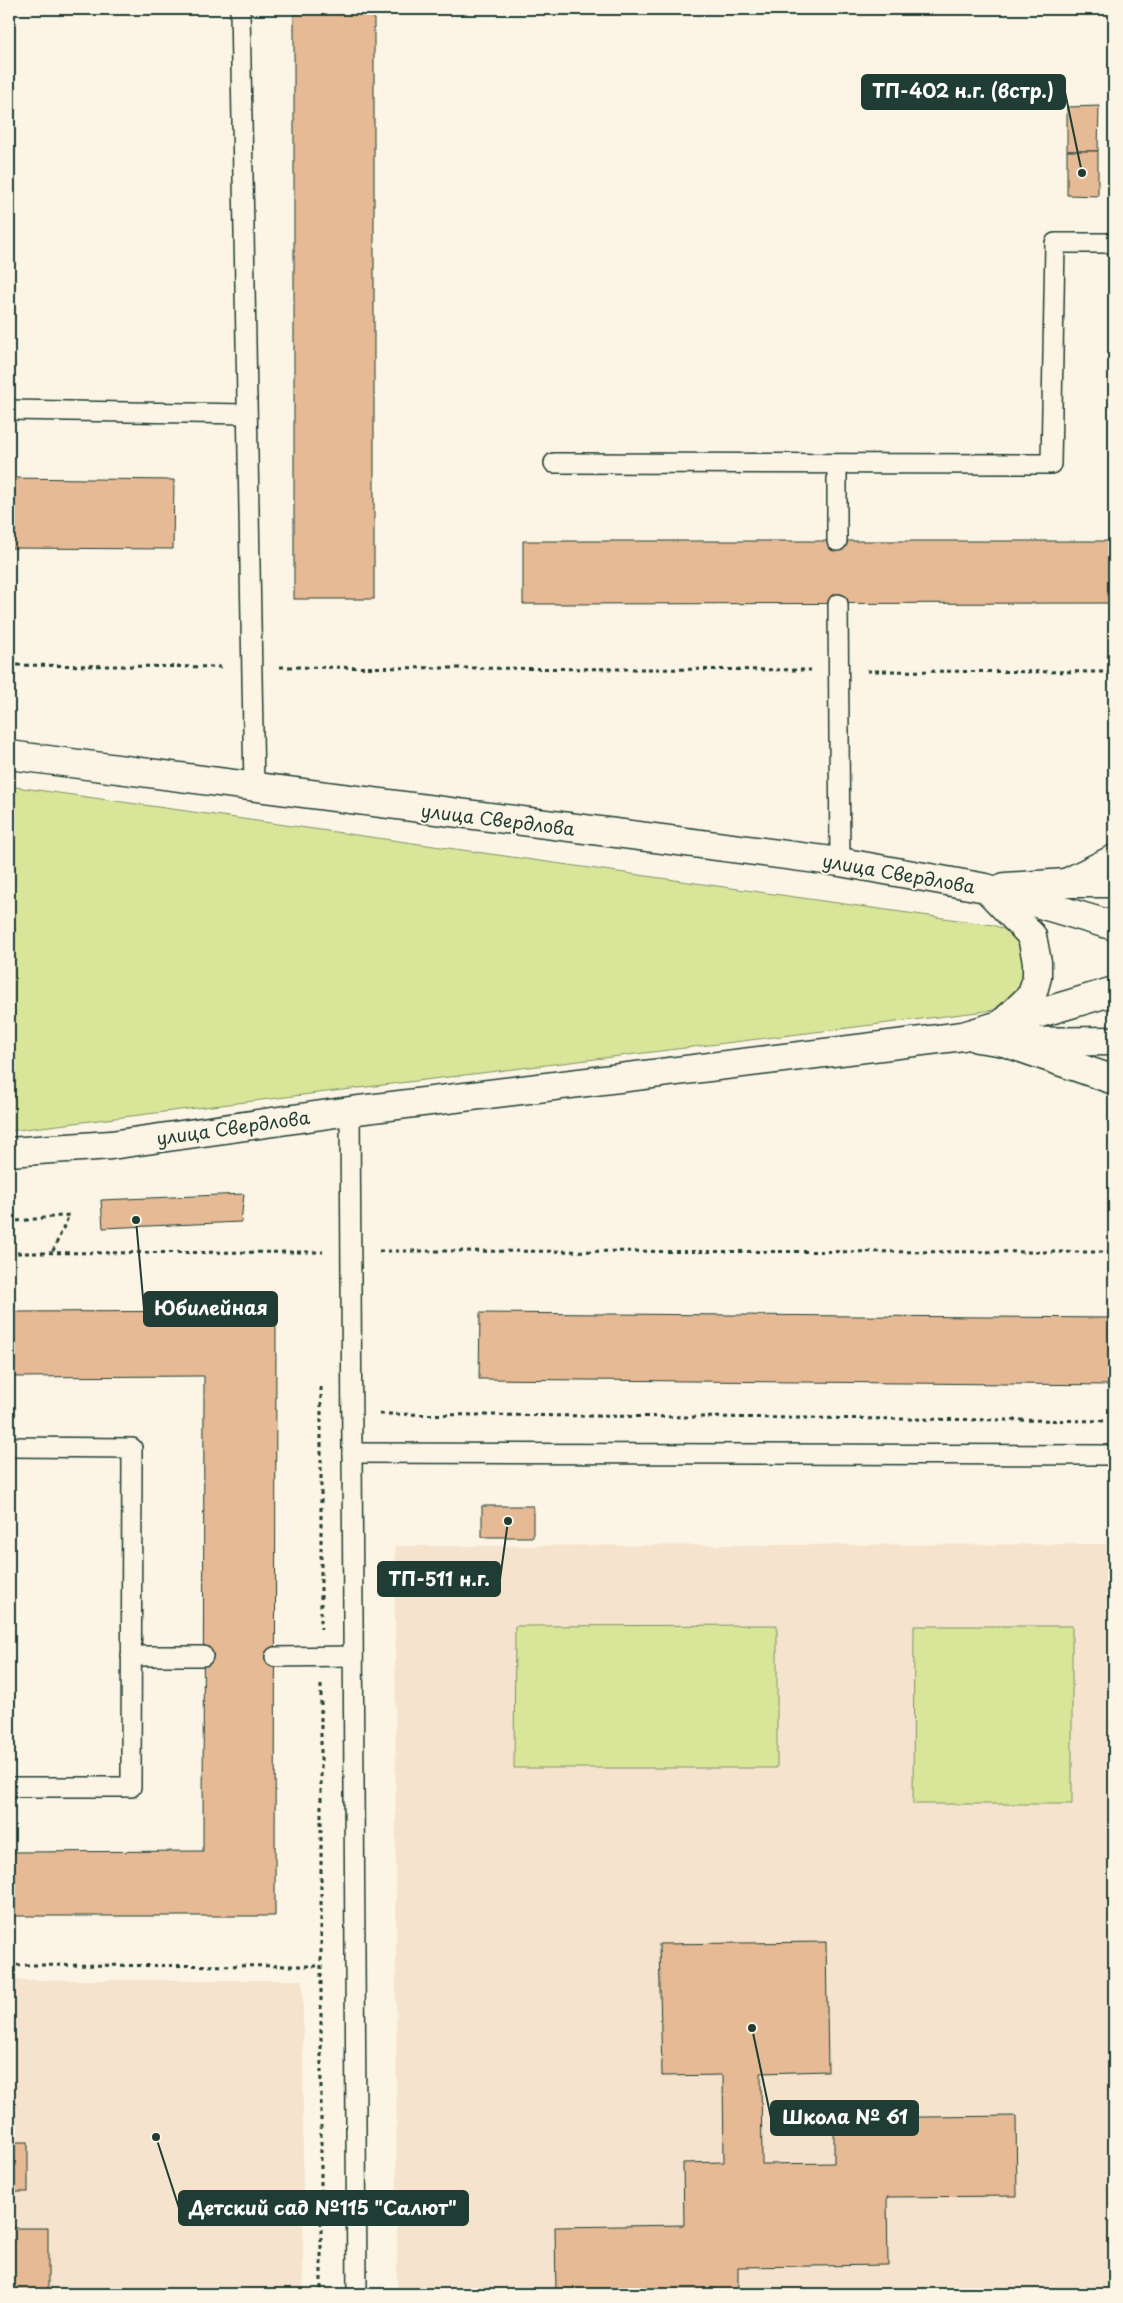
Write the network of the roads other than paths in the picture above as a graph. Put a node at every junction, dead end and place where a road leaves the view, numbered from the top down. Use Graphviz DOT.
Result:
graph roads {
  1 [pos="240,9"];
  2 [pos="1114,244"];
  3 [pos="9,410"];
  4 [pos="247,414"];
  5 [pos="554,463"];
  6 [pos="837,465"];
  7 [pos="837,541"];
  8 [pos="838,604"];
  9 [pos="9,755"];
  10 [pos="254,788"];
  11 [pos="1114,859"];
  12 [pos="840,862"];
  13 [pos="1066,883"];
  14 [pos="1114,883"];
  15 [pos="986,888"];
  16 [pos="1114,926"];
  17 [pos="1114,991"];
  18 [pos="1002,1034"];
  19 [pos="1114,1041"];
  20 [pos="1114,1080"];
  21 [pos="350,1111"];
  22 [pos="9,1152"];
  23 [pos="9,1447"];
  24 [pos="352,1453"];
  25 [pos="1114,1455"];
  26 [pos="131,1656"];
  27 [pos="203,1656"];
  28 [pos="353,1656"];
  29 [pos="275,1657"];
  30 [pos="9,1787"];
  31 [pos="357,2294"];
  1 -- 4 [label="lane"];
  2 -- 6 [label="lane"];
  3 -- 4 [label="lane"];
  4 -- 10 [label="lane"];
  5 -- 6 [label="lane"];
  6 -- 7 [label="lane"];
  8 -- 12 [label="lane"];
  9 -- 10 [label="main road, улица Свердлова"];
  10 -- 12 [label="main road, улица Свердлова"];
  11 -- 13 [label="main road"];
  12 -- 15 [label="main road, улица Свердлова"];
  13 -- 14 [label="main road, улица Свердлова"];
  13 -- 15 [label="main road, улица Свердлова"];
  15 -- 16 [label="main road, улица Свердлова"];
  15 -- 18 [label="main road"];
  17 -- 18 [label="main road, улица Свердлова"];
  18 -- 19 [label="main road, улица Свердлова"];
  18 -- 20 [label="main road"];
  18 -- 21 [label="main road, улица Свердлова"];
  21 -- 22 [label="main road, улица Свердлова"];
  21 -- 24 [label="lane"];
  23 -- 26 [label="lane"];
  24 -- 25 [label="lane"];
  24 -- 28 [label="lane"];
  26 -- 27 [label="lane"];
  26 -- 30 [label="lane"];
  28 -- 29 [label="lane"];
  28 -- 31 [label="lane"];
}
